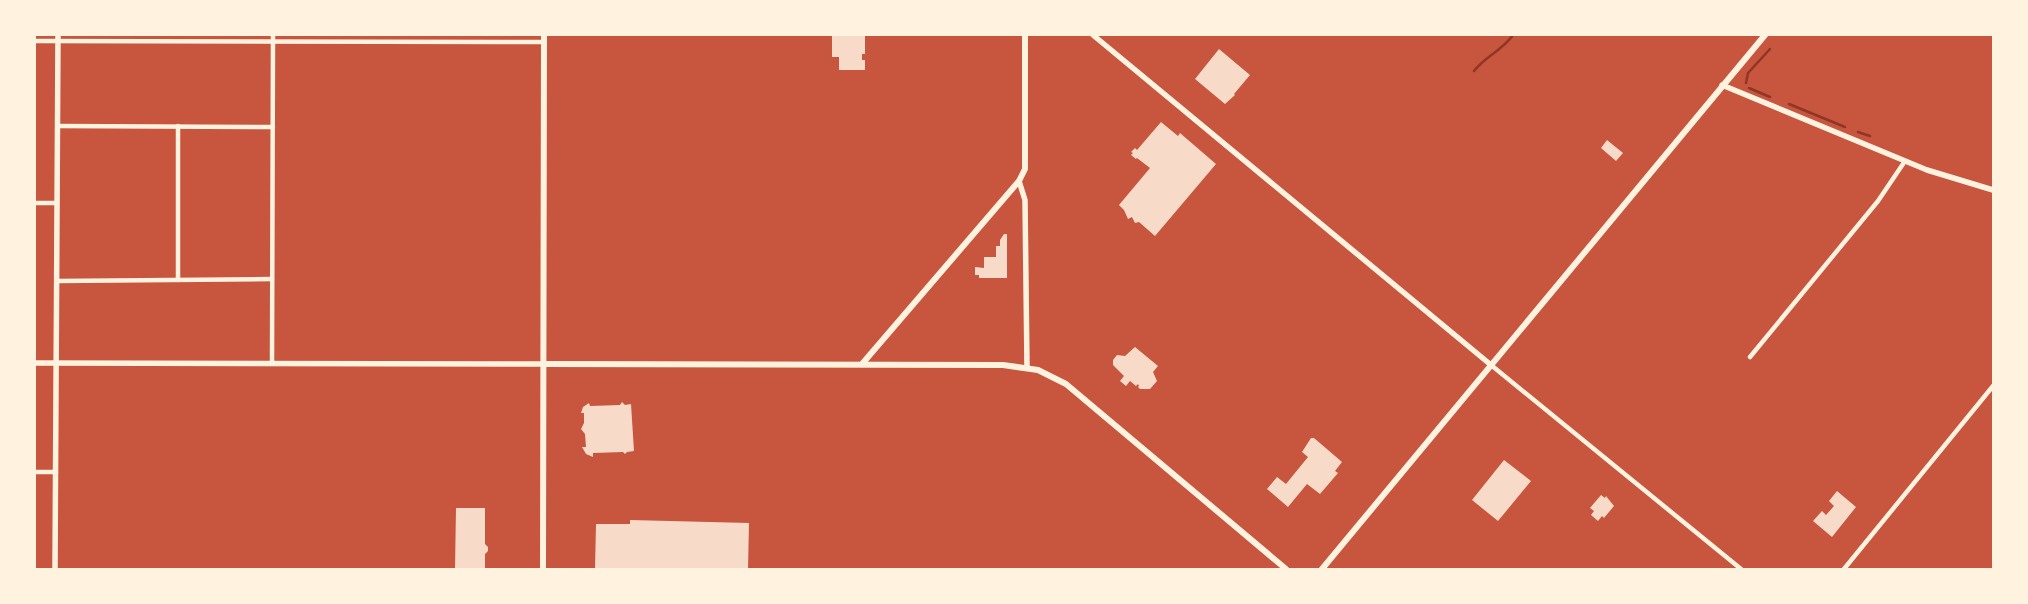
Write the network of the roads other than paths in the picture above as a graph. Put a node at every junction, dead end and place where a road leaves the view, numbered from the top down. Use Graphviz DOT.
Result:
graph roads {
  1 [pos="273,35"];
  2 [pos="1025,35"];
  3 [pos="1094,35"];
  4 [pos="1764,35"];
  5 [pos="58,38"];
  6 [pos="544,38"];
  7 [pos="35,41"];
  8 [pos="273,42"];
  9 [pos="1722,85"];
  10 [pos="58,126"];
  11 [pos="178,126"];
  12 [pos="273,127"];
  13 [pos="1905,162"];
  14 [pos="1019,181"];
  15 [pos="1993,190"];
  16 [pos="57,202"];
  17 [pos="35,203"];
  18 [pos="272,279"];
  19 [pos="178,280"];
  20 [pos="57,281"];
  21 [pos="1750,357"];
  22 [pos="272,362"];
  23 [pos="35,363"];
  24 [pos="56,363"];
  25 [pos="544,364"];
  26 [pos="862,364"];
  27 [pos="1492,365"];
  28 [pos="1027,367"];
  29 [pos="1993,386"];
  30 [pos="35,472"];
  31 [pos="56,472"];
  32 [pos="55,569"];
  33 [pos="543,569"];
  34 [pos="1286,569"];
  35 [pos="1322,569"];
  36 [pos="1741,569"];
  37 [pos="1844,569"];
  1 -- 8 [label="street"];
  2 -- 14 [label="main road"];
  3 -- 27 [label="street"];
  4 -- 9 [label="main road"];
  5 -- 7 [label="street"];
  5 -- 8 [label="street"];
  5 -- 10 [label="street"];
  6 -- 8 [label="street"];
  6 -- 25 [label="main road"];
  8 -- 12 [label="street"];
  9 -- 13 [label="street"];
  9 -- 27 [label="main road"];
  10 -- 11 [label="street"];
  10 -- 16 [label="street"];
  11 -- 12 [label="street"];
  11 -- 19 [label="street"];
  12 -- 18 [label="street"];
  13 -- 15 [label="street"];
  13 -- 21 [label="street"];
  14 -- 26 [label="main road"];
  14 -- 28 [label="street"];
  16 -- 17 [label="street"];
  16 -- 20 [label="street"];
  18 -- 19 [label="street"];
  18 -- 22 [label="street"];
  19 -- 20 [label="street"];
  20 -- 24 [label="street"];
  22 -- 24 [label="street"];
  22 -- 25 [label="street"];
  23 -- 24 [label="street"];
  24 -- 31 [label="street"];
  25 -- 26 [label="main road"];
  25 -- 33 [label="main road"];
  26 -- 28 [label="main road"];
  27 -- 35 [label="main road"];
  27 -- 36 [label="street"];
  28 -- 34 [label="main road"];
  29 -- 37 [label="street"];
  30 -- 31 [label="street"];
  31 -- 32 [label="street"];
}
